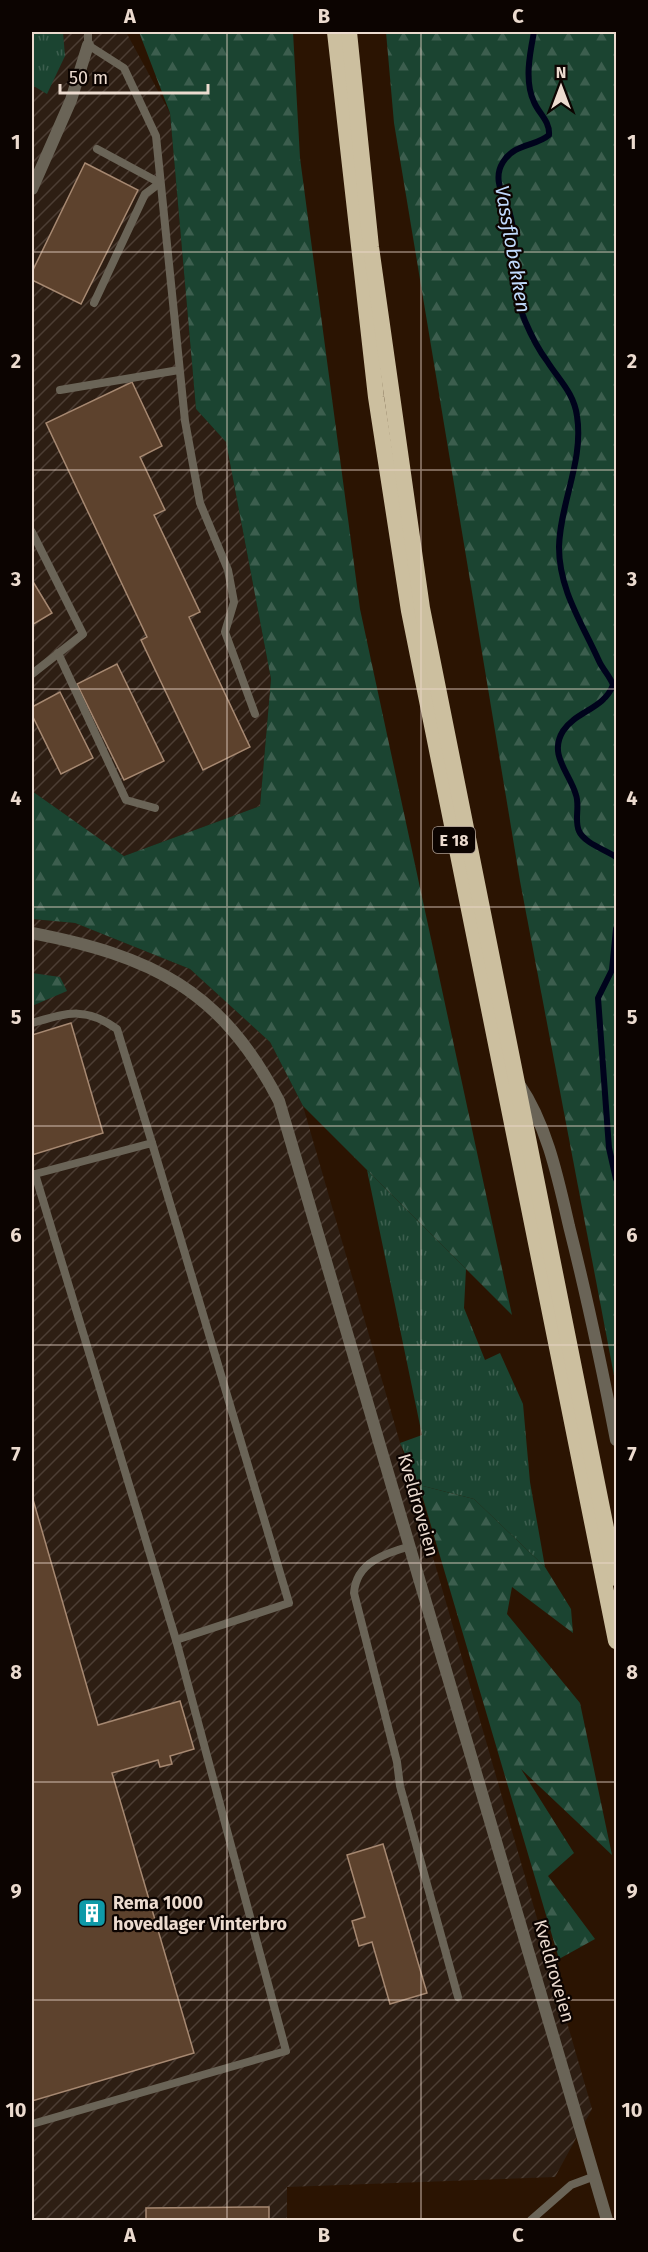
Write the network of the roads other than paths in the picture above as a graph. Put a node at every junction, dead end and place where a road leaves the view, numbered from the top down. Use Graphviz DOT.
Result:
graph roads {
  1 [pos="88,32"];
  2 [pos="335,32"];
  3 [pos="349,32"];
  4 [pos="88,45"];
  5 [pos="97,149"];
  6 [pos="160,183"];
  7 [pos="32,189"];
  8 [pos="94,303"];
  9 [pos="179,370"];
  10 [pos="60,390"];
  11 [pos="32,532"];
  12 [pos="58,653"];
  13 [pos="32,674"];
  14 [pos="255,714"];
  15 [pos="155,808"];
  16 [pos="32,933"];
  17 [pos="32,1023"];
  18 [pos="517,1080"];
  19 [pos="152,1143"];
  20 [pos="33,1175"];
  21 [pos="616,1440"];
  22 [pos="411,1546"];
  23 [pos="616,1578"];
  24 [pos="176,1640"];
  25 [pos="616,1641"];
  26 [pos="458,1997"];
  27 [pos="32,2124"];
  28 [pos="595,2176"];
  29 [pos="531,2220"];
  30 [pos="607,2220"];
  1 -- 4 [label="lane"];
  2 -- 25 [label="highway, E 18"];
  3 -- 18 [label="highway, E 18"];
  4 -- 6 [label="lane"];
  4 -- 7 [label="street"];
  5 -- 6 [label="lane"];
  6 -- 8 [label="lane"];
  6 -- 9 [label="lane"];
  9 -- 10 [label="lane"];
  9 -- 14 [label="lane"];
  11 -- 12 [label="lane"];
  12 -- 13 [label="lane"];
  12 -- 15 [label="lane"];
  16 -- 22 [label="street, Kveldroveien"];
  17 -- 19 [label="lane"];
  18 -- 21 [label="street"];
  18 -- 23 [label="highway, E 18"];
  19 -- 20 [label="lane"];
  19 -- 24 [label="lane"];
  20 -- 24 [label="lane"];
  22 -- 26 [label="lane"];
  22 -- 28 [label="street, Kveldroveien"];
  24 -- 27 [label="lane"];
  28 -- 29 [label="lane"];
  28 -- 30 [label="street, Kveldroveien"];
}
